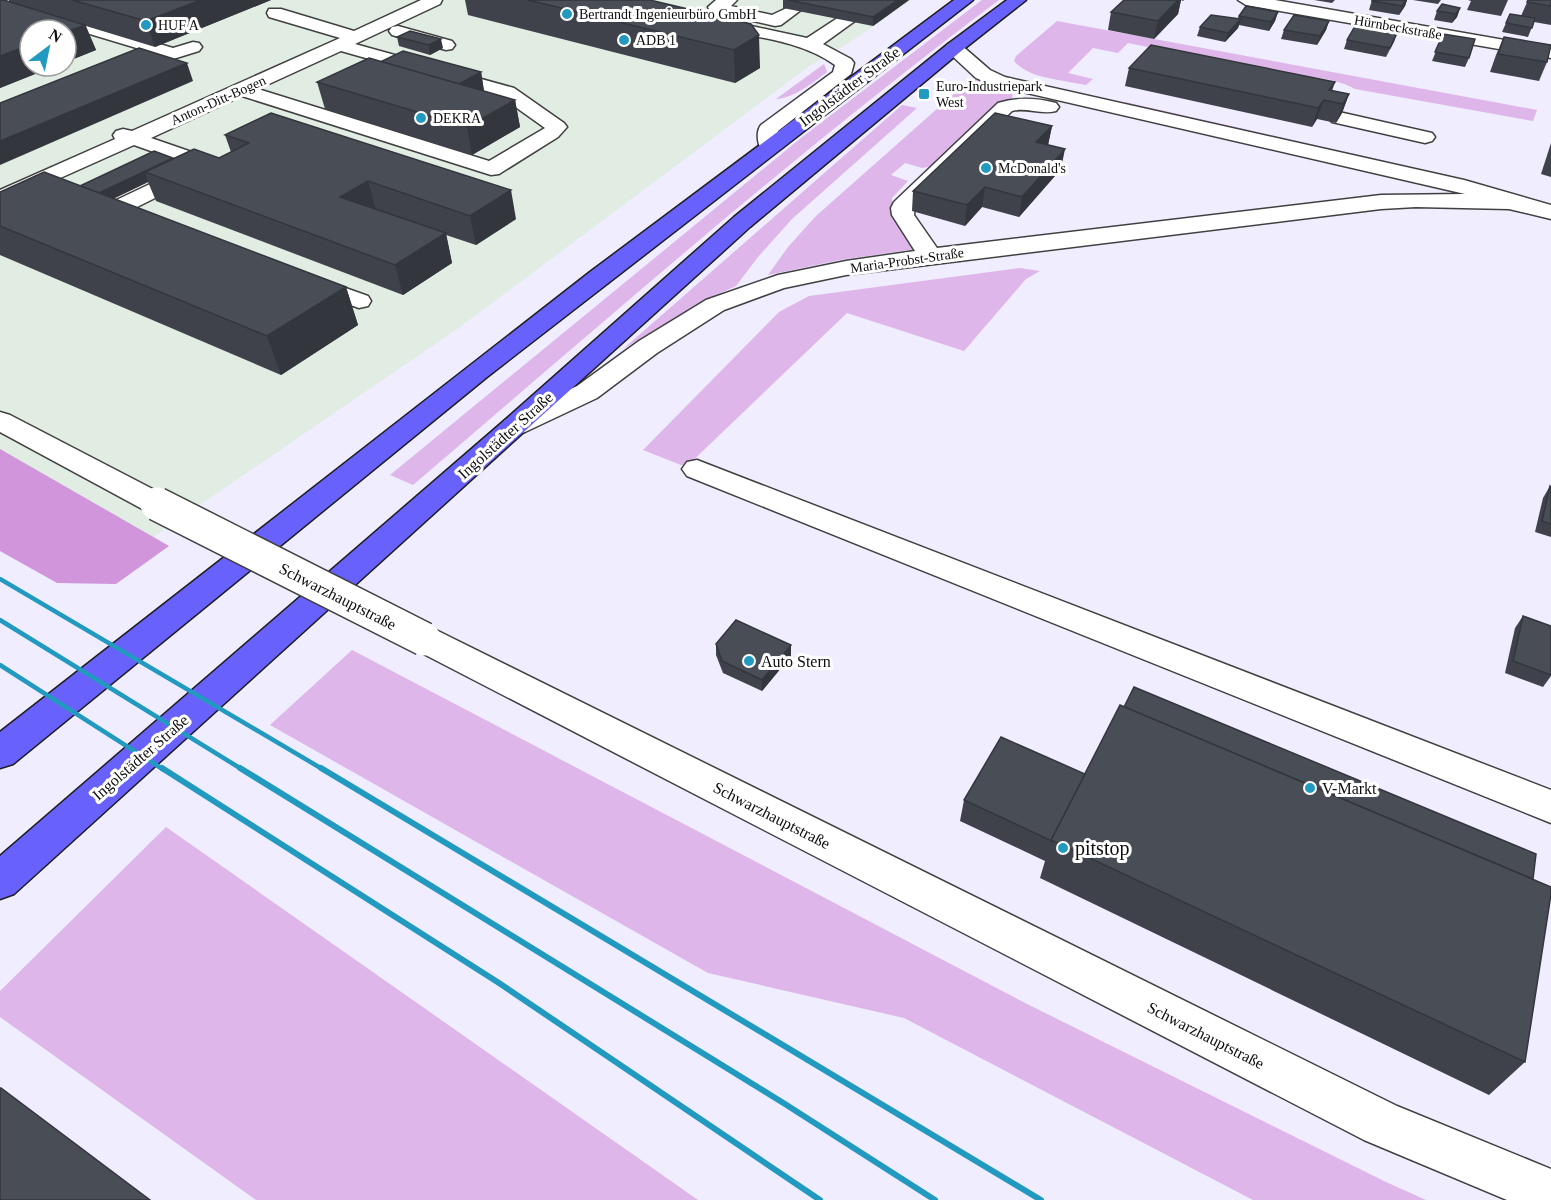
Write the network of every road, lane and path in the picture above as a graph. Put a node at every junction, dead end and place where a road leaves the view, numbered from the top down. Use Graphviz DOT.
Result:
graph roads {
  1 [pos="729,0"];
  2 [pos="876,0"];
  3 [pos="965,0"];
  4 [pos="1018,0"];
  5 [pos="1246,0"];
  6 [pos="0,2"];
  7 [pos="438,7"];
  8 [pos="793,10"];
  9 [pos="275,13"];
  10 [pos="0,15"];
  11 [pos="695,19"];
  12 [pos="18,21"];
  13 [pos="379,26"];
  14 [pos="78,39"];
  15 [pos="348,41"];
  16 [pos="446,45"];
  17 [pos="809,45"];
  18 [pos="193,47"];
  19 [pos="954,48"];
  20 [pos="1551,53"];
  21 [pos="114,57"];
  22 [pos="241,90"];
  23 [pos="1340,118"];
  24 [pos="110,130"];
  25 [pos="1425,137"];
  26 [pos="134,138"];
  27 [pos="769,146"];
  28 [pos="1232,150"];
  29 [pos="1327,156"];
  30 [pos="1403,173"];
  31 [pos="0,198"];
  32 [pos="1416,200"];
  33 [pos="1509,202"];
  34 [pos="1549,205"];
  35 [pos="1337,208"];
  36 [pos="171,230"];
  37 [pos="930,256"];
  38 [pos="292,276"];
  39 [pos="358,301"];
  40 [pos="0,421"];
  41 [pos="515,426"];
  42 [pos="697,469"];
  43 [pos="0,753"];
  44 [pos="1551,807"];
  45 [pos="0,881"];
  46 [pos="1551,1194"];
  1 -- 8 [label="street"];
  2 -- 17 [label="street"];
  3 -- 27 [label="main road, Ingolstädter Straße"];
  4 -- 19 [label="main road, Ingolstädter Straße"];
  5 -- 20 [label="street, Hürnbeckstraße"];
  6 -- 18 [label="street"];
  7 -- 13 [label="street, Anton-Ditt-Bogen"];
  9 -- 15 [label="street"];
  10 -- 12 [label="street"];
  11 -- 17 [label="street"];
  13 -- 15 [label="street, Anton-Ditt-Bogen"];
  13 -- 16 [label="street"];
  14 -- 21 [label="street"];
  15 -- 22 [label="street, Anton-Ditt-Bogen"];
  15 -- 22 [label="street"];
  17 -- 27 [label="street"];
  19 -- 29 [label="street, Maria-Probst-Straße"];
  19 -- 41 [label="main road, Ingolstädter Straße"];
  22 -- 26 [label="street, Anton-Ditt-Bogen"];
  23 -- 25 [label="street"];
  24 -- 26 [label="street"];
  26 -- 31 [label="street, Anton-Ditt-Bogen"];
  26 -- 36 [label="street"];
  27 -- 43 [label="main road, Ingolstädter Straße"];
  28 -- 37 [label="street"];
  29 -- 30 [label="street, Maria-Probst-Straße"];
  29 -- 35 [label="street"];
  30 -- 32 [label="street"];
  30 -- 33 [label="street, Maria-Probst-Straße"];
  32 -- 33 [label="street, Maria-Probst-Straße"];
  32 -- 35 [label="street, Maria-Probst-Straße"];
  33 -- 34 [label="street, Maria-Probst-Straße"];
  35 -- 37 [label="street, Maria-Probst-Straße"];
  37 -- 41 [label="street, Maria-Probst-Straße"];
  38 -- 39 [label="street"];
  40 -- 46 [label="street, Schwarzhauptstraße, bridge"];
  41 -- 45 [label="main road, Ingolstädter Straße"];
  42 -- 44 [label="street"];
}
